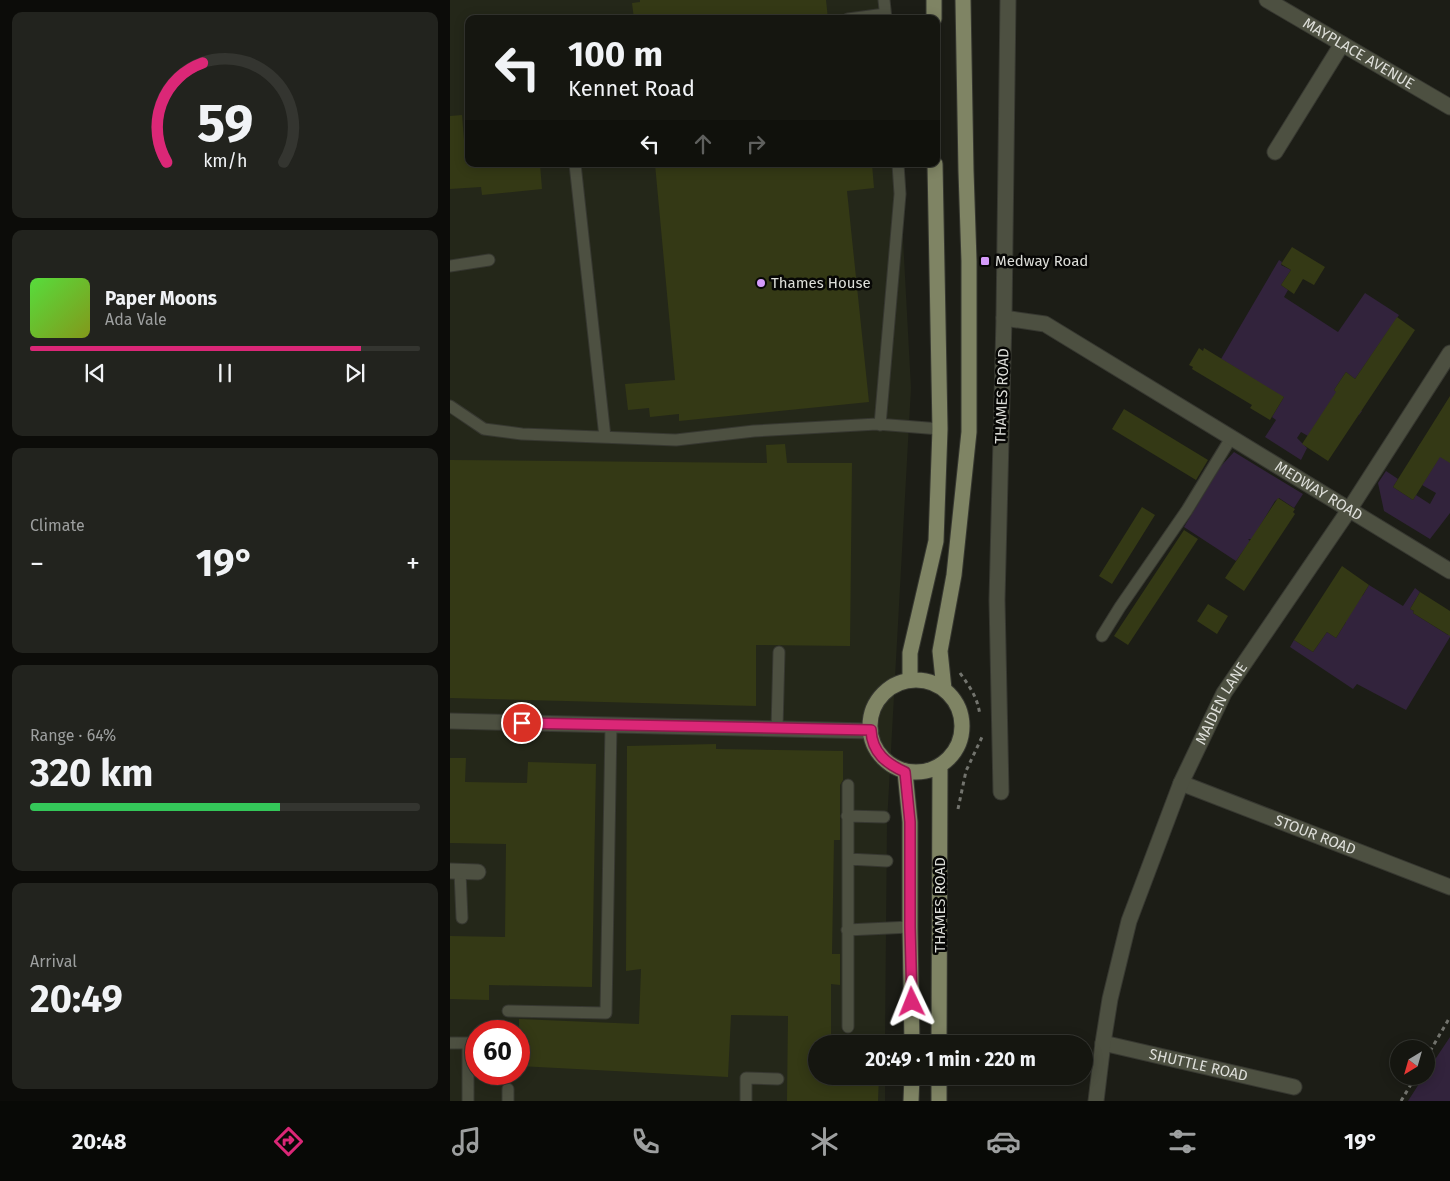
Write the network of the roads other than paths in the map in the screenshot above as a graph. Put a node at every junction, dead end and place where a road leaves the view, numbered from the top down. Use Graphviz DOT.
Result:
graph roads {
  1 [pos="884,0"];
  2 [pos="934,0"];
  3 [pos="963,0"];
  4 [pos="1008,0"];
  5 [pos="1267,0"];
  6 [pos="885,15"];
  7 [pos="934,15"];
  8 [pos="1342,44"];
  9 [pos="1450,107"];
  10 [pos="1275,152"];
  11 [pos="575,167"];
  12 [pos="898,167"];
  13 [pos="935,167"];
  14 [pos="489,260"];
  15 [pos="450,266"];
  16 [pos="1004,318"];
  17 [pos="1450,353"];
  18 [pos="450,406"];
  19 [pos="880,424"];
  20 [pos="940,429"];
  21 [pos="605,437"];
  22 [pos="1231,438"];
  23 [pos="1349,510"];
  24 [pos="1450,571"];
  25 [pos="1102,636"];
  26 [pos="779,652"];
  27 [pos="910,680"];
  28 [pos="944,690"];
  29 [pos="450,721"];
  30 [pos="611,725"];
  31 [pos="777,728"];
  32 [pos="871,730"];
  33 [pos="940,766"];
  34 [pos="905,772"];
  35 [pos="1181,783"];
  36 [pos="848,785"];
  37 [pos="1000,792"];
  38 [pos="848,816"];
  39 [pos="884,817"];
  40 [pos="848,859"];
  41 [pos="887,861"];
  42 [pos="455,871"];
  43 [pos="478,872"];
  44 [pos="1450,887"];
  45 [pos="462,918"];
  46 [pos="910,927"];
  47 [pos="847,930"];
  48 [pos="508,1011"];
  49 [pos="848,1027"];
  50 [pos="912,1035"];
  51 [pos="939,1035"];
  52 [pos="450,1043"];
  53 [pos="1103,1043"];
  54 [pos="778,1079"];
  55 [pos="912,1085"];
  56 [pos="939,1085"];
  57 [pos="1294,1087"];
  58 [pos="468,1101"];
  59 [pos="746,1101"];
  60 [pos="911,1101"];
  61 [pos="939,1101"];
  62 [pos="1096,1101"];
  1 -- 6 [label="lane"];
  2 -- 7 [label="main road"];
  3 -- 28 [label="main road"];
  4 -- 16 [label="street, THAMES ROAD"];
  5 -- 8 [label="street, MAYPLACE AVENUE"];
  8 -- 9 [label="street, MAYPLACE AVENUE"];
  8 -- 10 [label="street"];
  11 -- 21 [label="lane"];
  12 -- 19 [label="lane"];
  13 -- 20 [label="main road"];
  14 -- 15 [label="lane"];
  16 -- 22 [label="street, MEDWAY ROAD"];
  16 -- 37 [label="street, THAMES ROAD"];
  17 -- 23 [label="street, MAIDEN LANE"];
  18 -- 21 [label="lane"];
  19 -- 20 [label="lane"];
  19 -- 21 [label="lane"];
  20 -- 27 [label="main road"];
  22 -- 23 [label="street, MEDWAY ROAD"];
  22 -- 25 [label="lane"];
  23 -- 24 [label="street, MEDWAY ROAD"];
  23 -- 35 [label="street, MAIDEN LANE"];
  26 -- 31 [label="lane"];
  27 -- 28 [label="main road"];
  27 -- 32 [label="main road"];
  28 -- 33 [label="main road"];
  29 -- 30 [label="street"];
  30 -- 31 [label="street"];
  30 -- 48 [label="lane"];
  31 -- 32 [label="street"];
  32 -- 34 [label="main road"];
  33 -- 34 [label="main road"];
  33 -- 51 [label="main road, THAMES ROAD"];
  34 -- 46 [label="main road, THAMES ROAD"];
  35 -- 44 [label="street, STOUR ROAD"];
  35 -- 53 [label="street, MAIDEN LANE"];
  36 -- 38 [label="lane"];
  38 -- 39 [label="lane"];
  38 -- 40 [label="lane"];
  40 -- 41 [label="lane"];
  40 -- 47 [label="lane"];
  42 -- 43 [label="street"];
  42 -- 45 [label="lane"];
  46 -- 47 [label="lane"];
  46 -- 50 [label="main road, THAMES ROAD"];
  47 -- 49 [label="lane"];
  52 -- 58 [label="lane"];
  53 -- 57 [label="street, SHUTTLE ROAD"];
  53 -- 62 [label="street, MAIDEN LANE"];
  54 -- 59 [label="lane"];
  55 -- 60 [label="main road"];
  56 -- 61 [label="main road"];
}
